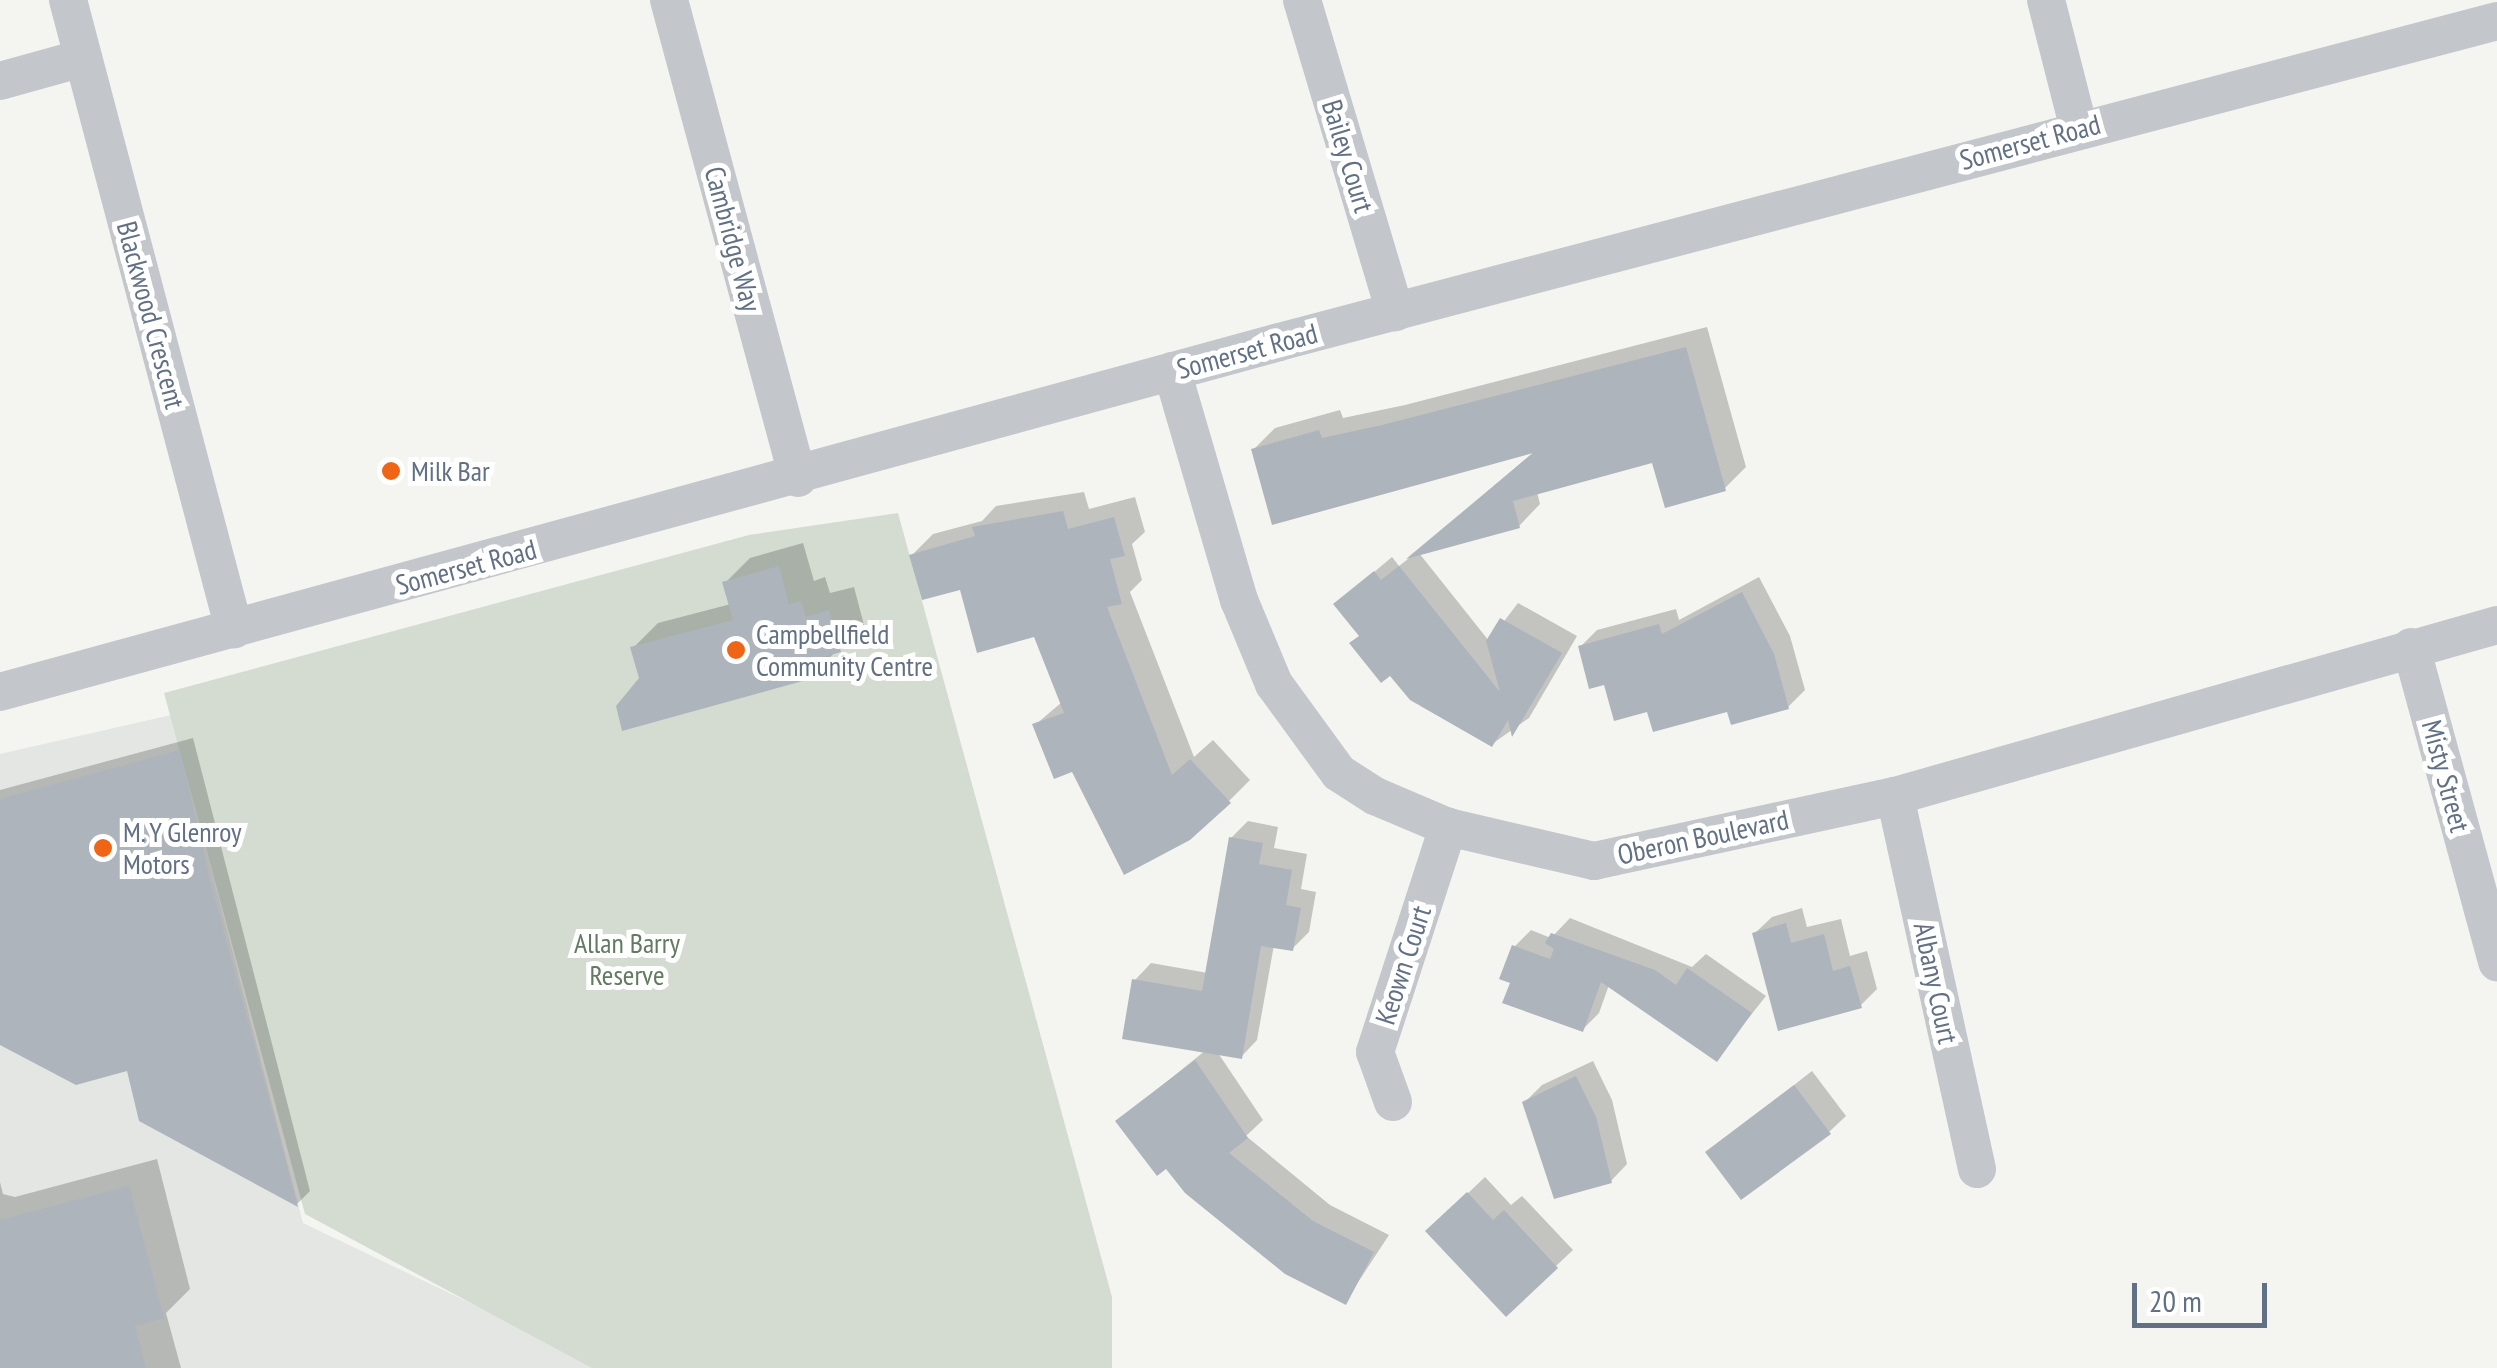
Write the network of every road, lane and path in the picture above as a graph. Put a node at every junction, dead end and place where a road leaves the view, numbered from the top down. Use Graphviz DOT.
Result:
graph roads {
  1 [pos="68,0"];
  2 [pos="669,0"];
  3 [pos="1302,0"];
  4 [pos="2046,0"];
  5 [pos="2497,21"];
  6 [pos="83,58"];
  7 [pos="0,81"];
  8 [pos="2079,129"];
  9 [pos="1394,312"];
  10 [pos="1172,372"];
  11 [pos="798,478"];
  12 [pos="2497,625"];
  13 [pos="234,630"];
  14 [pos="2411,648"];
  15 [pos="0,692"];
  16 [pos="1896,796"];
  17 [pos="1448,827"];
  18 [pos="2497,962"];
  19 [pos="1393,1102"];
  20 [pos="1977,1169"];
  1 -- 6 [label="street, Blackwood Crescent"];
  2 -- 11 [label="street, Cambridge Way"];
  3 -- 9 [label="street, Bailey Court"];
  4 -- 8 [label="street"];
  5 -- 8 [label="street, Somerset Road"];
  6 -- 7 [label="street"];
  6 -- 13 [label="street, Blackwood Crescent"];
  8 -- 9 [label="street, Somerset Road"];
  9 -- 10 [label="street, Somerset Road"];
  10 -- 11 [label="street, Somerset Road"];
  10 -- 17 [label="street, Oberon Boulevard"];
  11 -- 13 [label="street, Somerset Road"];
  12 -- 14 [label="street, Oberon Boulevard"];
  13 -- 15 [label="street, Somerset Road"];
  14 -- 16 [label="street, Oberon Boulevard"];
  14 -- 18 [label="street, Misty Street"];
  16 -- 17 [label="street, Oberon Boulevard"];
  16 -- 20 [label="street, Albany Court"];
  17 -- 19 [label="street, Keown Court"];
}
